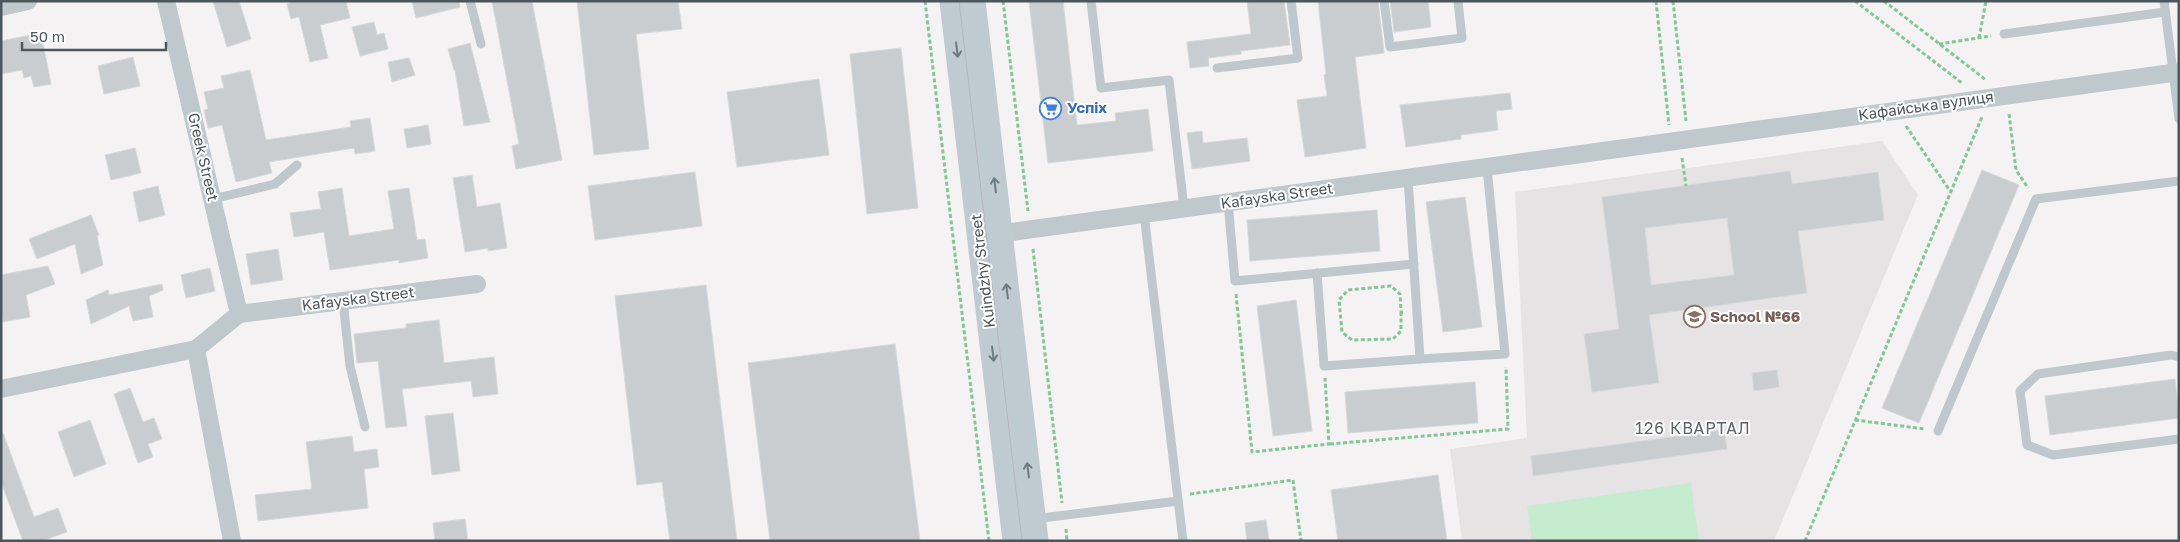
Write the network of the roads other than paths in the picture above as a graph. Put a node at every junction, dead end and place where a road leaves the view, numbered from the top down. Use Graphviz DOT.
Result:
graph roads {
  1 [pos="28,1"];
  2 [pos="166,1"];
  3 [pos="470,1"];
  4 [pos="952,1"];
  5 [pos="973,1"];
  6 [pos="1091,1"];
  7 [pos="1291,1"];
  8 [pos="1384,1"];
  9 [pos="1458,1"];
  10 [pos="2164,1"];
  11 [pos="1,7"];
  12 [pos="2165,12"];
  13 [pos="2004,34"];
  14 [pos="481,44"];
  15 [pos="1217,68"];
  16 [pos="2176,72"];
  17 [pos="2179,119"];
  18 [pos="1574,155"];
  19 [pos="297,165"];
  20 [pos="1487,167"];
  21 [pos="1408,178"];
  22 [pos="2179,181"];
  23 [pos="212,199"];
  24 [pos="1228,202"];
  25 [pos="1184,208"];
  26 [pos="1144,214"];
  27 [pos="990,235"];
  28 [pos="1414,264"];
  29 [pos="1317,273"];
  30 [pos="477,284"];
  31 [pos="343,301"];
  32 [pos="240,314"];
  33 [pos="196,349"];
  34 [pos="2179,357"];
  35 [pos="1420,359"];
  36 [pos="1,389"];
  37 [pos="365,427"];
  38 [pos="1938,430"];
  39 [pos="2179,439"];
  40 [pos="1178,498"];
  41 [pos="1024,527"];
  42 [pos="232,541"];
  43 [pos="1183,541"];
  1 -- 11 [label="street"];
  2 -- 23 [label="street, Greek Street"];
  3 -- 14 [label="lane"];
  4 -- 27 [label="main road, Kuindzhy Street, one-way"];
  27 -- 5 [label="main road, Kuindzhy Street, one-way"];
  6 -- 25 [label="lane"];
  7 -- 15 [label="lane"];
  8 -- 9 [label="lane"];
  10 -- 12 [label="lane"];
  12 -- 13 [label="lane"];
  12 -- 16 [label="lane"];
  16 -- 17 [label="lane"];
  16 -- 18 [label="street, Кафайська вулиця"];
  18 -- 20 [label="street, Kafayska Street"];
  19 -- 23 [label="lane"];
  20 -- 21 [label="street, Kafayska Street"];
  20 -- 35 [label="lane"];
  21 -- 24 [label="street, Kafayska Street"];
  21 -- 28 [label="lane"];
  22 -- 38 [label="lane"];
  23 -- 32 [label="street, Greek Street"];
  24 -- 25 [label="street, Kafayska Street"];
  24 -- 29 [label="lane"];
  25 -- 26 [label="street, Kafayska Street"];
  26 -- 27 [label="street, Kafayska Street"];
  26 -- 40 [label="lane"];
  27 -- 41 [label="main road, Kuindzhy Street"];
  28 -- 29 [label="lane"];
  28 -- 35 [label="lane"];
  29 -- 35 [label="lane"];
  30 -- 31 [label="street, Kafayska Street"];
  31 -- 32 [label="street, Kafayska Street"];
  31 -- 37 [label="lane"];
  32 -- 33 [label="street"];
  33 -- 36 [label="street"];
  33 -- 42 [label="street"];
  34 -- 39 [label="lane"];
  40 -- 41 [label="lane"];
  40 -- 43 [label="lane"];
}
